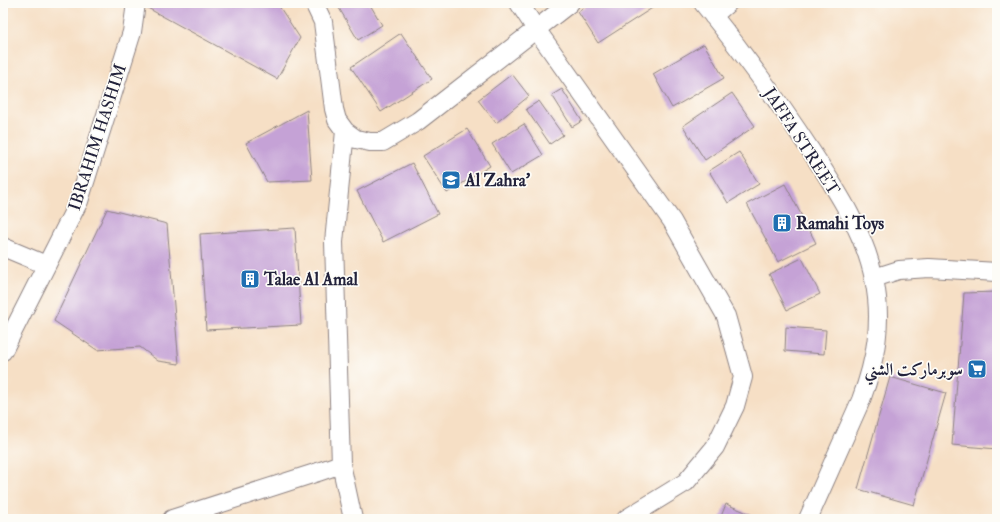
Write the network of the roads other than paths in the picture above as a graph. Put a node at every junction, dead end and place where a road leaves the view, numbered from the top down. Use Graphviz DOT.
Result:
graph roads {
  1 [pos="136,3"];
  2 [pos="314,3"];
  3 [pos="519,3"];
  4 [pos="570,3"];
  5 [pos="728,3"];
  6 [pos="708,9"];
  7 [pos="536,29"];
  8 [pos="345,131"];
  9 [pos="3,247"];
  10 [pos="46,265"];
  11 [pos="997,272"];
  12 [pos="874,278"];
  13 [pos="3,352"];
  14 [pos="341,464"];
  15 [pos="172,519"];
  16 [pos="353,519"];
  17 [pos="626,519"];
  18 [pos="808,519"];
  1 -- 10 [label="street, IBRAHIM HASHIM"];
  2 -- 8 [label="street"];
  3 -- 7 [label="street"];
  4 -- 7 [label="street"];
  5 -- 6 [label="street"];
  6 -- 12 [label="street, JAFFA STREET"];
  7 -- 8 [label="street"];
  7 -- 17 [label="street"];
  8 -- 14 [label="street"];
  9 -- 10 [label="street"];
  10 -- 13 [label="street, IBRAHIM HASHIM"];
  11 -- 12 [label="street"];
  12 -- 18 [label="street, JAFFA STREET"];
  14 -- 15 [label="street"];
  14 -- 16 [label="street"];
}
